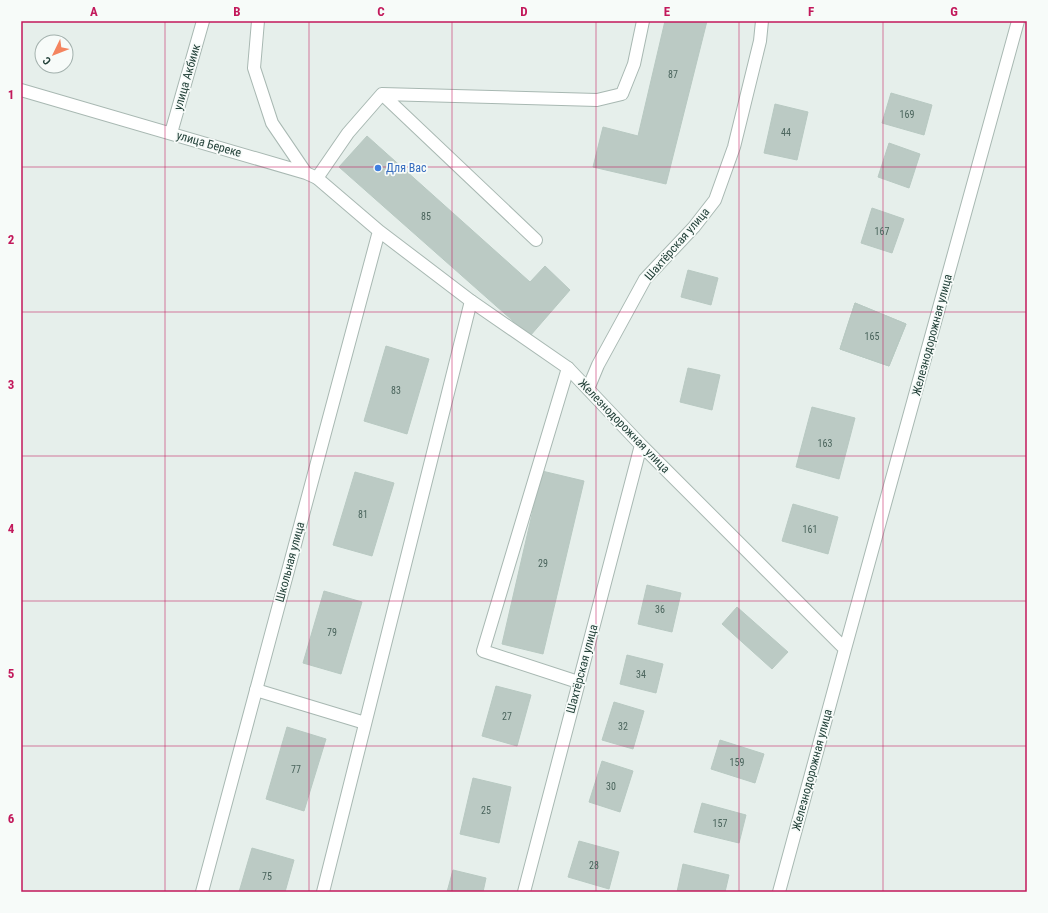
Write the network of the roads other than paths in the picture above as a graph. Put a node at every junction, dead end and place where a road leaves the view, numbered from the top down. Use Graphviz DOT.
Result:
graph roads {
  1 [pos="203,21"];
  2 [pos="258,21"];
  3 [pos="643,21"];
  4 [pos="762,21"];
  5 [pos="1018,21"];
  6 [pos="21,90"];
  7 [pos="382,94"];
  8 [pos="171,133"];
  9 [pos="311,175"];
  10 [pos="379,231"];
  11 [pos="536,240"];
  12 [pos="471,301"];
  13 [pos="568,368"];
  14 [pos="588,389"];
  15 [pos="641,445"];
  16 [pos="845,649"];
  17 [pos="578,682"];
  18 [pos="256,690"];
  19 [pos="365,723"];
  20 [pos="202,892"];
  21 [pos="323,892"];
  22 [pos="524,892"];
  23 [pos="779,892"];
  1 -- 8 [label="street, улица Акбиик"];
  2 -- 9 [label="street"];
  3 -- 7 [label="street"];
  4 -- 14 [label="street, Шахтёрская улица"];
  5 -- 16 [label="street, Железнодорожная улица"];
  6 -- 8 [label="street, улица Береке"];
  7 -- 9 [label="street"];
  7 -- 11 [label="street"];
  8 -- 9 [label="street, улица Береке"];
  9 -- 10 [label="street, улица Береке"];
  10 -- 12 [label="street, Железнодорожная улица"];
  10 -- 18 [label="street, Школьная улица"];
  12 -- 13 [label="street, Железнодорожная улица"];
  12 -- 19 [label="street"];
  13 -- 14 [label="street, Железнодорожная улица"];
  13 -- 17 [label="street"];
  14 -- 15 [label="street, Железнодорожная улица"];
  15 -- 16 [label="street, Железнодорожная улица"];
  15 -- 17 [label="street, Шахтёрская улица"];
  16 -- 23 [label="street, Железнодорожная улица"];
  17 -- 22 [label="street, Шахтёрская улица"];
  18 -- 19 [label="street"];
  18 -- 20 [label="street, Школьная улица"];
  19 -- 21 [label="street"];
}
